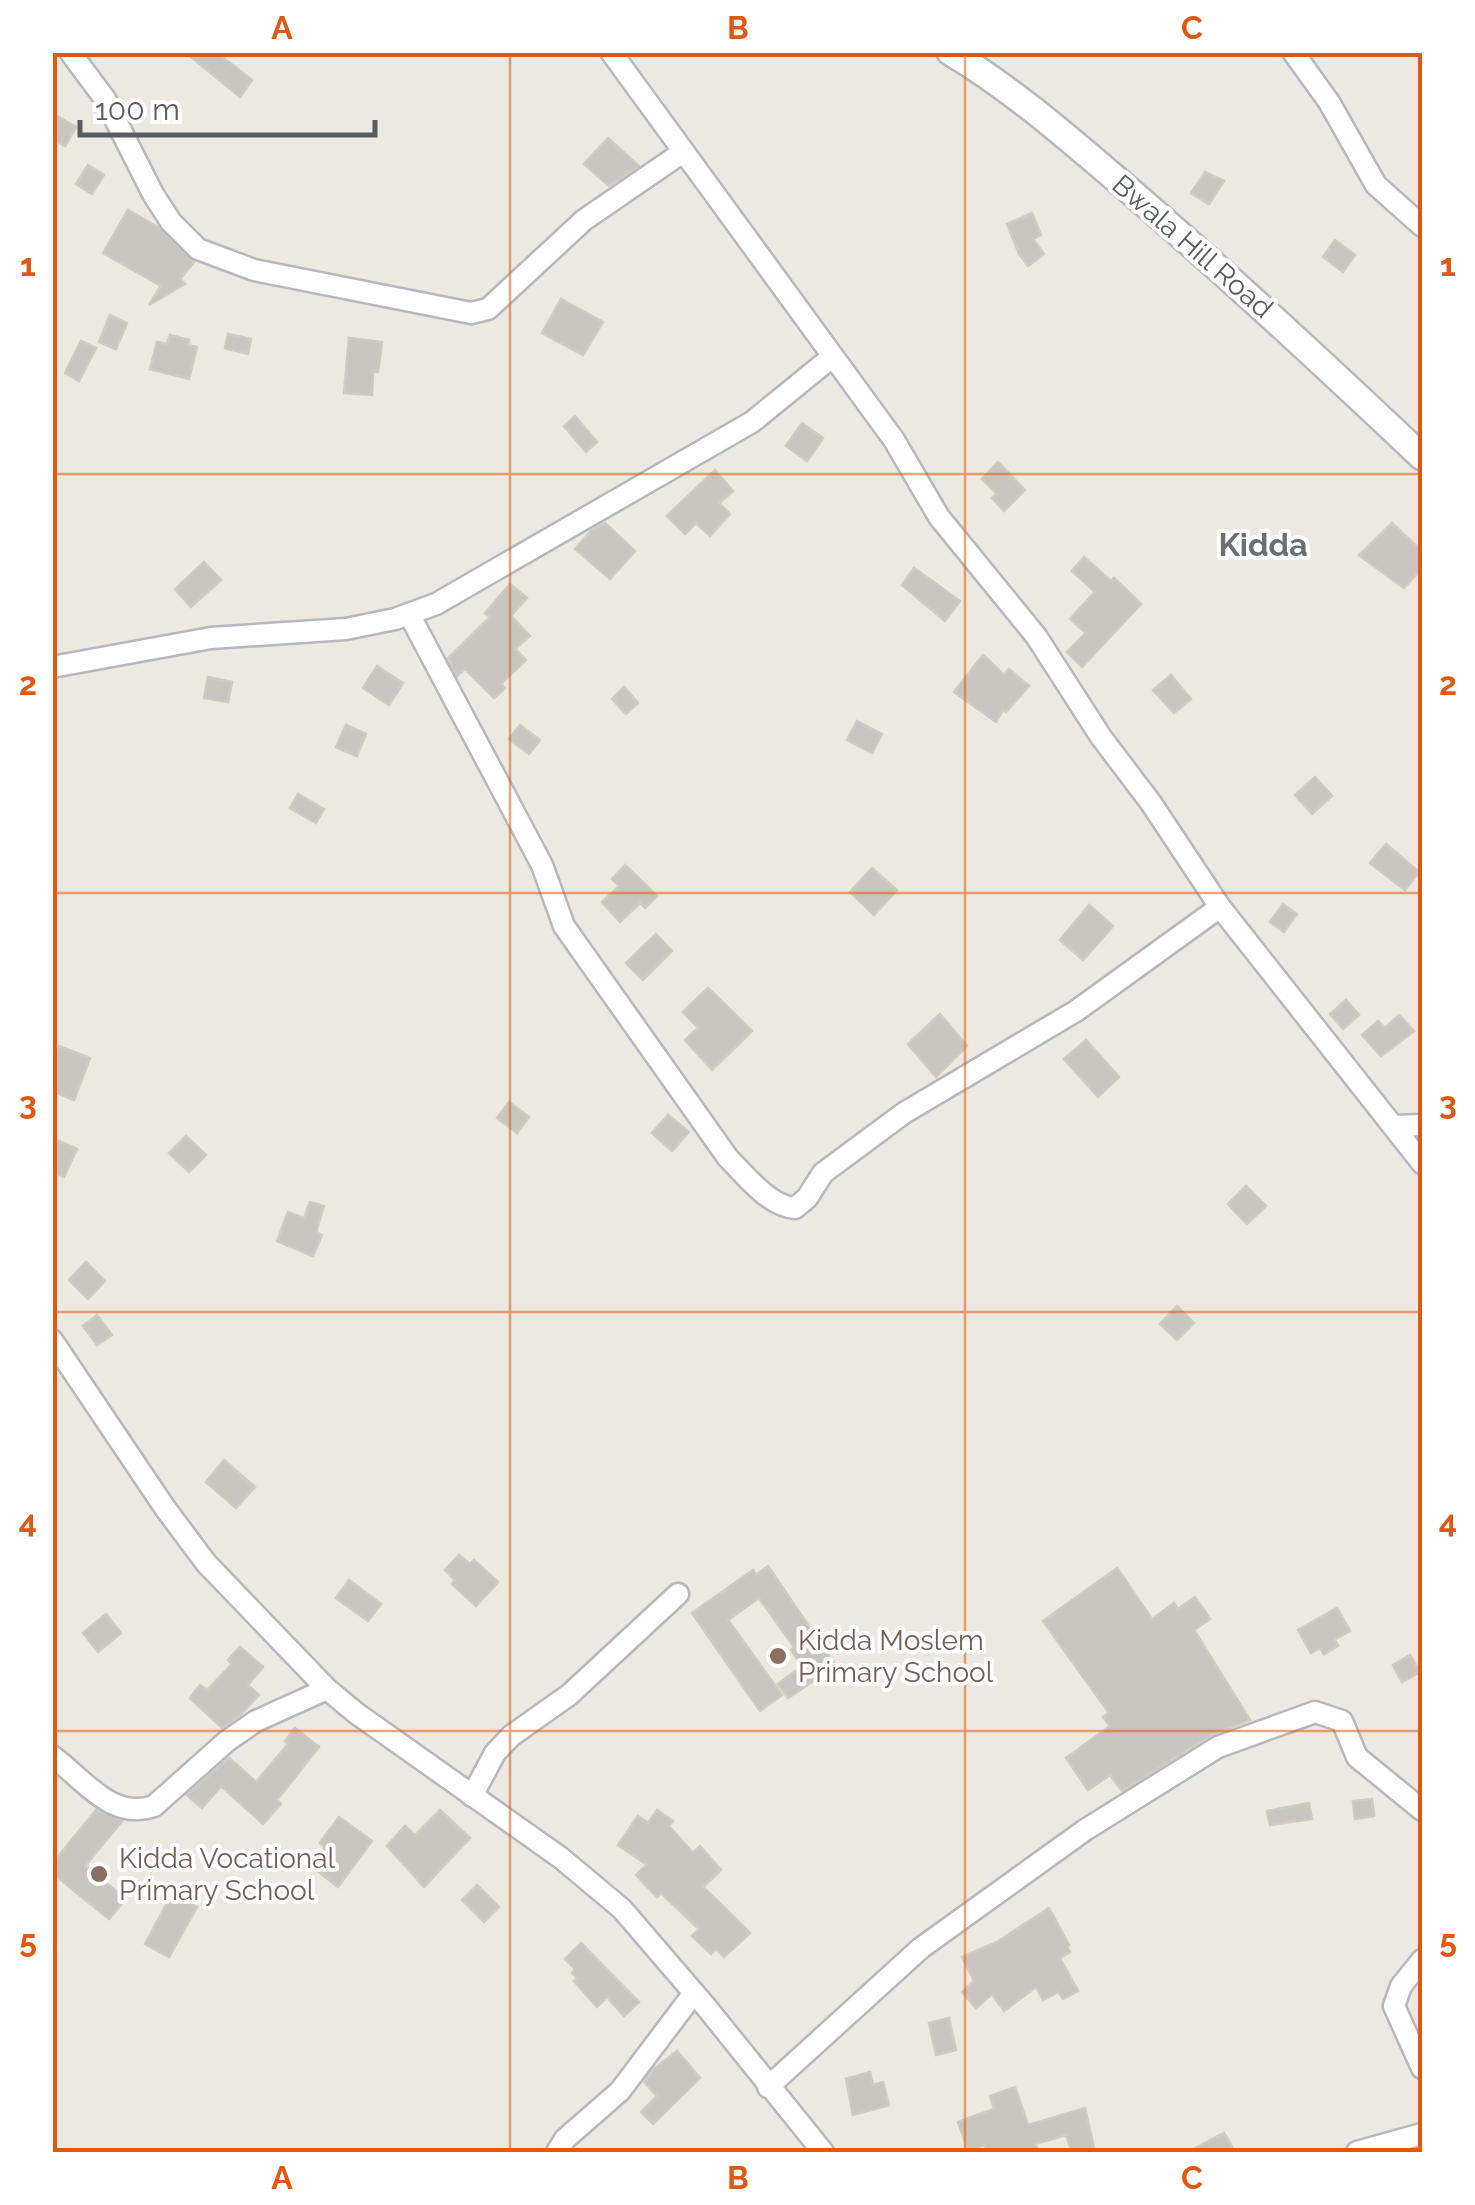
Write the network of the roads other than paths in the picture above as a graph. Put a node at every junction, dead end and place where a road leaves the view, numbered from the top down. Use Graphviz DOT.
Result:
graph roads {
  1 [pos="70,52"];
  2 [pos="611,52"];
  3 [pos="950,52"];
  4 [pos="1293,52"];
  5 [pos="682,152"];
  6 [pos="1422,226"];
  7 [pos="832,356"];
  8 [pos="1422,457"];
  9 [pos="409,614"];
  10 [pos="52,667"];
  11 [pos="1220,907"];
  12 [pos="1422,1125"];
  13 [pos="1393,1126"];
  14 [pos="1422,1163"];
  15 [pos="52,1340"];
  16 [pos="678,1594"];
  17 [pos="328,1689"];
  18 [pos="52,1756"];
  19 [pos="472,1796"];
  20 [pos="1422,1810"];
  21 [pos="1422,1960"];
  22 [pos="694,1994"];
  23 [pos="1422,2068"];
  24 [pos="768,2087"];
  25 [pos="1422,2134"];
  26 [pos="817,2150"];
  27 [pos="557,2152"];
  28 [pos="1357,2152"];
  1 -- 5 [label="street"];
  2 -- 5 [label="street"];
  3 -- 8 [label="street, Bwala Hill Road"];
  4 -- 6 [label="street"];
  5 -- 7 [label="street"];
  7 -- 9 [label="street"];
  7 -- 11 [label="street"];
  9 -- 10 [label="street"];
  9 -- 11 [label="street"];
  11 -- 13 [label="street"];
  12 -- 13 [label="street"];
  13 -- 14 [label="street"];
  15 -- 17 [label="street"];
  16 -- 19 [label="street"];
  17 -- 18 [label="street"];
  17 -- 19 [label="street"];
  19 -- 22 [label="street"];
  20 -- 24 [label="street"];
  21 -- 23 [label="street"];
  22 -- 24 [label="street"];
  22 -- 27 [label="street"];
  24 -- 26 [label="street"];
  25 -- 28 [label="street"];
}
